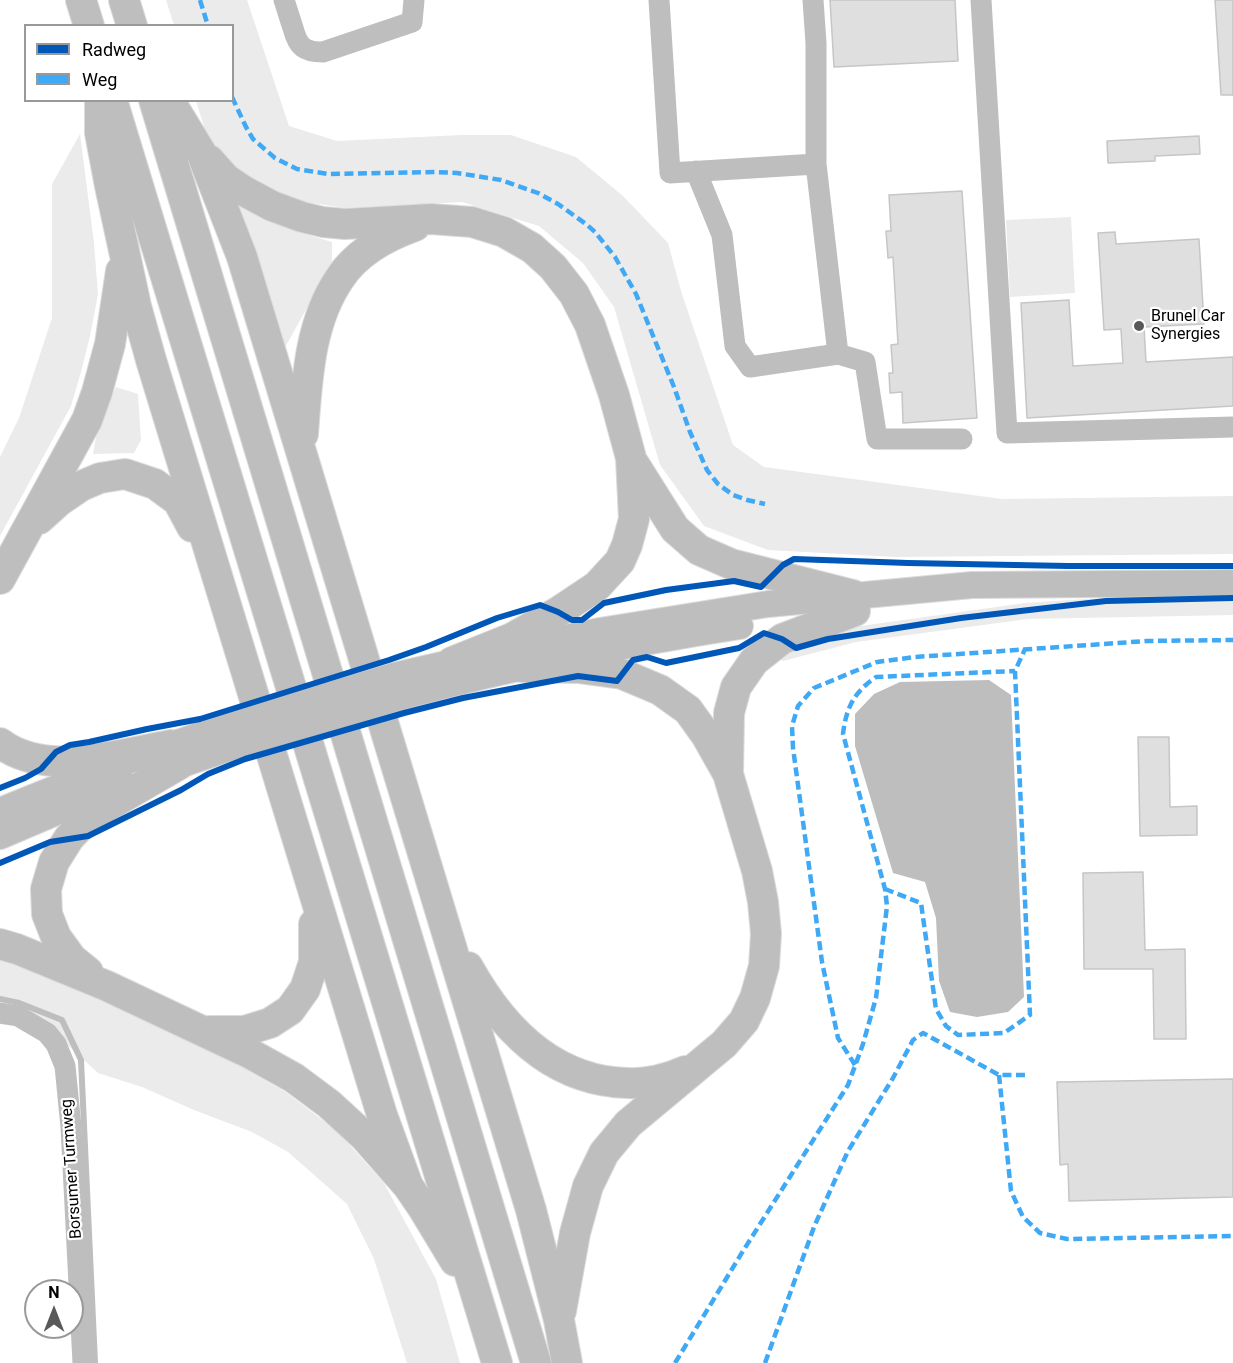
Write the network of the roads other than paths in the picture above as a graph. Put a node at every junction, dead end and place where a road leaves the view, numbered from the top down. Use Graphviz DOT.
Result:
graph roads {
  1 [pos="81,0"];
  2 [pos="124,0"];
  3 [pos="284,0"];
  4 [pos="414,0"];
  5 [pos="659,0"];
  6 [pos="813,0"];
  7 [pos="981,0"];
  8 [pos="88,24"];
  9 [pos="131,24"];
  10 [pos="99,102"];
  11 [pos="113,102"];
  12 [pos="155,102"];
  13 [pos="170,102"];
  14 [pos="202,154"];
  15 [pos="816,164"];
  16 [pos="696,171"];
  17 [pos="431,219"];
  18 [pos="124,253"];
  19 [pos="838,354"];
  20 [pos="1233,427"];
  21 [pos="962,439"];
  22 [pos="301,452"];
  23 [pos="630,458"];
  24 [pos="26,531"];
  25 [pos="215,571"];
  26 [pos="0,579"];
  27 [pos="1233,583"];
  28 [pos="854,603"];
  29 [pos="452,662"];
  30 [pos="522,667"];
  31 [pos="397,686"];
  32 [pos="0,743"];
  33 [pos="176,754"];
  34 [pos="728,774"];
  35 [pos="0,811"];
  36 [pos="0,836"];
  37 [pos="315,899"];
  38 [pos="443,921"];
  39 [pos="0,944"];
  40 [pos="107,986"];
  41 [pos="0,1013"];
  42 [pos="201,1030"];
  43 [pos="706,1059"];
  44 [pos="408,1186"];
  45 [pos="480,1304"];
  46 [pos="560,1320"];
  47 [pos="83,1363"];
  48 [pos="497,1363"];
  49 [pos="536,1363"];
  50 [pos="567,1363"];
  1 -- 8 [label="highway"];
  2 -- 9 [label="highway"];
  3 -- 4 [label="lane"];
  5 -- 16 [label="lane"];
  6 -- 15 [label="lane"];
  7 -- 20 [label="lane"];
  10 -- 18 [label="highway"];
  11 -- 45 [label="highway"];
  12 -- 49 [label="highway"];
  13 -- 14 [label="highway"];
  14 -- 17 [label="highway"];
  14 -- 22 [label="highway"];
  15 -- 16 [label="lane"];
  15 -- 19 [label="lane"];
  16 -- 19 [label="lane"];
  17 -- 22 [label="highway"];
  17 -- 23 [label="highway"];
  18 -- 24 [label="highway"];
  18 -- 25 [label="highway"];
  19 -- 21 [label="lane"];
  22 -- 38 [label="highway"];
  23 -- 28 [label="highway"];
  23 -- 29 [label="highway"];
  24 -- 25 [label="highway"];
  24 -- 26 [label="highway"];
  25 -- 37 [label="highway"];
  27 -- 28 [label="main road"];
  28 -- 29 [label="main road"];
  28 -- 30 [label="main road"];
  28 -- 34 [label="highway"];
  29 -- 31 [label="main road"];
  30 -- 31 [label="main road"];
  30 -- 34 [label="highway"];
  31 -- 33 [label="main road, bridge"];
  32 -- 33 [label="highway"];
  33 -- 35 [label="main road"];
  33 -- 36 [label="main road"];
  33 -- 40 [label="highway"];
  34 -- 43 [label="highway"];
  37 -- 42 [label="highway"];
  37 -- 44 [label="highway"];
  38 -- 43 [label="highway"];
  38 -- 46 [label="highway"];
  39 -- 40 [label="highway"];
  40 -- 42 [label="highway"];
  41 -- 47 [label="lane, Borsumer Turmweg"];
  42 -- 44 [label="highway"];
  43 -- 46 [label="highway"];
  44 -- 45 [label="highway"];
  45 -- 48 [label="highway"];
  46 -- 50 [label="highway"];
}
